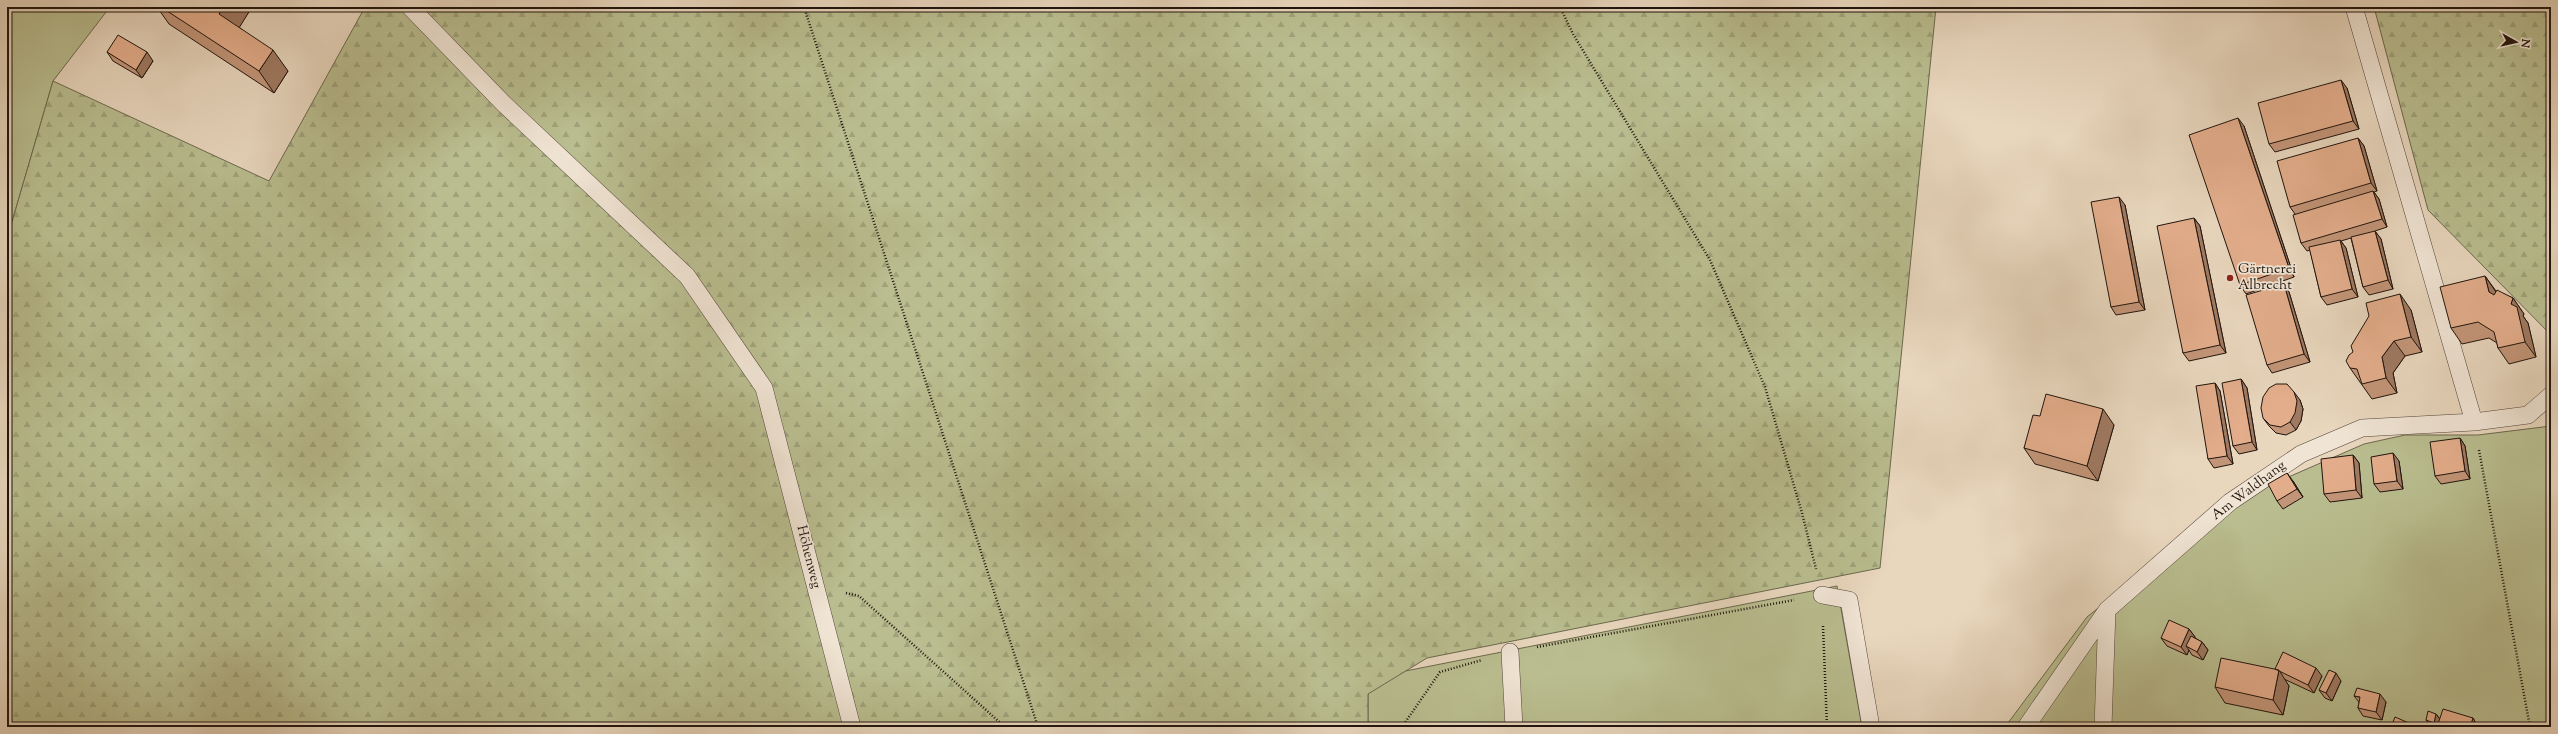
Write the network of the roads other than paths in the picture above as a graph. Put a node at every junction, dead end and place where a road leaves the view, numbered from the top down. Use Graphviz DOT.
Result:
graph roads {
  1 [pos="410,7"];
  2 [pos="2354,7"];
  3 [pos="2551,395"];
  4 [pos="2474,422"];
  5 [pos="1822,595"];
  6 [pos="2107,610"];
  7 [pos="1510,652"];
  8 [pos="852,727"];
  9 [pos="1514,727"];
  10 [pos="1871,727"];
  11 [pos="2026,727"];
  12 [pos="2103,727"];
  1 -- 8 [label="lane, Höhenweg"];
  2 -- 4 [label="lane"];
  3 -- 4 [label="lane, Am Waldhang"];
  4 -- 6 [label="lane, Am Waldhang"];
  5 -- 10 [label="lane"];
  6 -- 11 [label="lane, Am Waldhang"];
  6 -- 12 [label="lane"];
  7 -- 9 [label="lane"];
}
